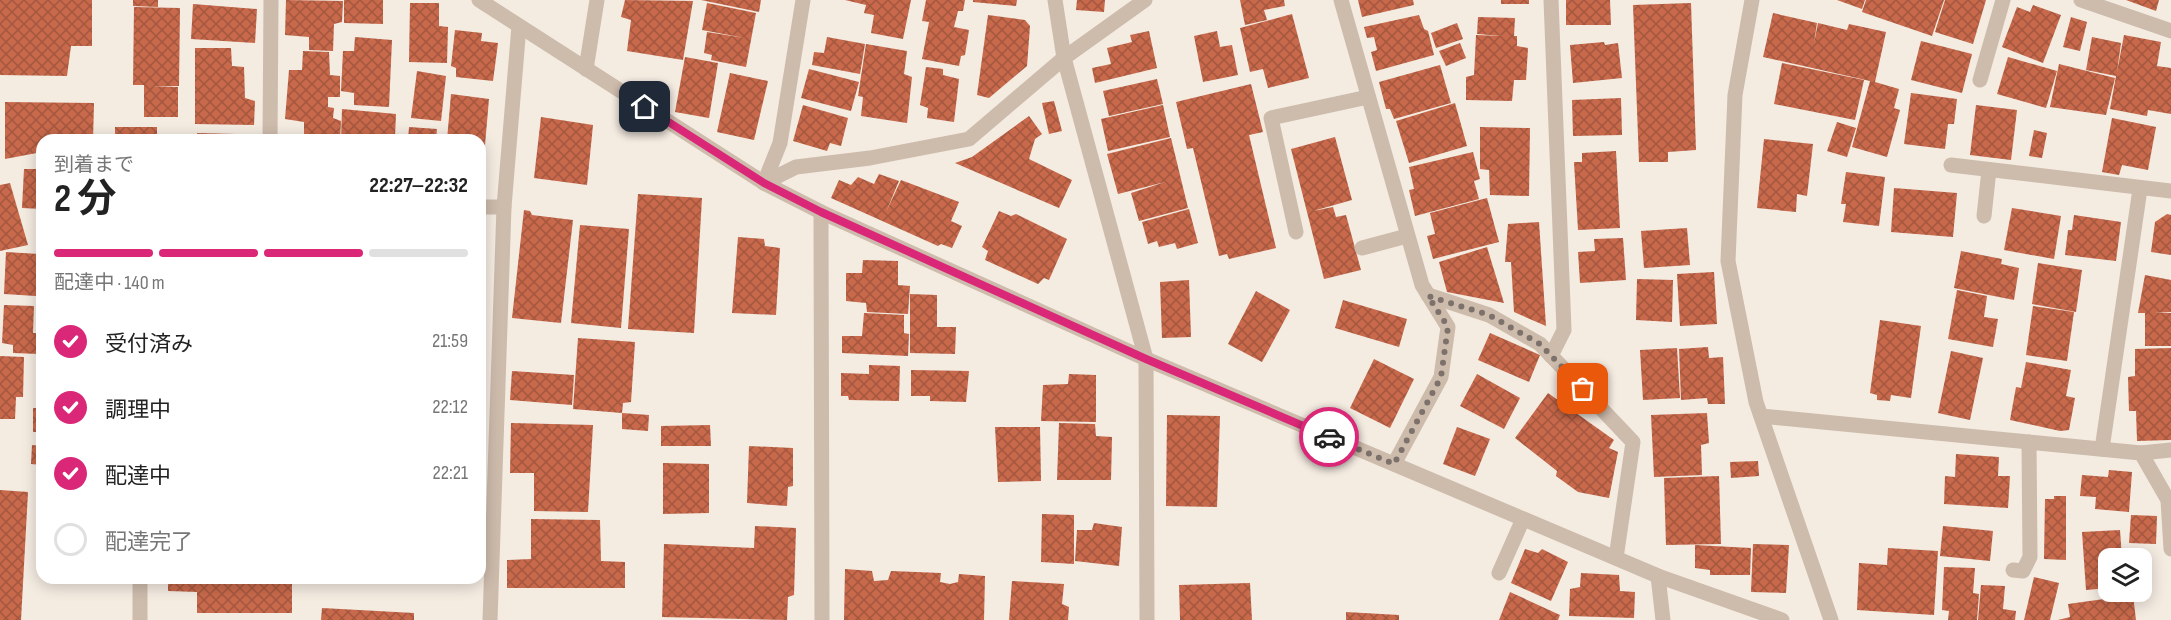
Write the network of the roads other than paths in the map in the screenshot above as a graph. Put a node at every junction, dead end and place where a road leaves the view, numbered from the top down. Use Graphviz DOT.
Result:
graph roads {
  1 [pos="271,0"];
  2 [pos="479,0"];
  3 [pos="597,0"];
  4 [pos="803,0"];
  5 [pos="1055,0"];
  6 [pos="1145,0"];
  7 [pos="1341,0"];
  8 [pos="1551,0"];
  9 [pos="1752,0"];
  10 [pos="2003,0"];
  11 [pos="2081,0"];
  12 [pos="519,26"];
  13 [pos="2171,31"];
  14 [pos="1064,58"];
  15 [pos="586,69"];
  16 [pos="1980,80"];
  17 [pos="1368,97"];
  18 [pos="270,134"];
  19 [pos="1951,165"];
  20 [pos="1989,170"];
  21 [pos="764,183"];
  22 [pos="2140,189"];
  23 [pos="2171,191"];
  24 [pos="486,207"];
  25 [pos="504,207"];
  26 [pos="821,212"];
  27 [pos="1984,216"];
  28 [pos="1296,232"];
  29 [pos="1407,236"];
  30 [pos="1362,248"];
  31 [pos="1428,296"];
  32 [pos="1551,356"];
  33 [pos="1146,359"];
  34 [pos="1761,416"];
  35 [pos="2029,442"];
  36 [pos="2102,449"];
  37 [pos="2171,450"];
  38 [pos="2141,453"];
  39 [pos="1394,464"];
  40 [pos="1523,519"];
  41 [pos="2171,549"];
  42 [pos="1616,558"];
  43 [pos="2013,570"];
  44 [pos="1499,573"];
  45 [pos="1658,576"];
  46 [pos="140,584"];
  47 [pos="140,620"];
  48 [pos="490,620"];
  49 [pos="822,620"];
  50 [pos="1147,620"];
  51 [pos="1664,620"];
  52 [pos="1782,620"];
  53 [pos="1831,620"];
  1 -- 18 [label="street"];
  2 -- 12 [label="street"];
  3 -- 15 [label="street"];
  4 -- 21 [label="street"];
  5 -- 14 [label="street"];
  6 -- 14 [label="street"];
  7 -- 17 [label="street"];
  8 -- 32 [label="street"];
  9 -- 34 [label="street"];
  10 -- 16 [label="street"];
  11 -- 13 [label="street"];
  12 -- 15 [label="street"];
  12 -- 25 [label="street"];
  14 -- 21 [label="street"];
  14 -- 33 [label="street"];
  15 -- 21 [label="street"];
  17 -- 28 [label="street"];
  17 -- 29 [label="street"];
  19 -- 20 [label="street"];
  20 -- 22 [label="street"];
  20 -- 27 [label="street"];
  21 -- 26 [label="street"];
  22 -- 23 [label="street"];
  22 -- 36 [label="street"];
  24 -- 25 [label="street"];
  25 -- 48 [label="street"];
  26 -- 33 [label="street"];
  26 -- 49 [label="street"];
  29 -- 30 [label="street"];
  29 -- 31 [label="street"];
  31 -- 32 [label="street"];
  31 -- 39 [label="street"];
  32 -- 42 [label="street"];
  33 -- 39 [label="street"];
  33 -- 50 [label="street"];
  34 -- 35 [label="street"];
  34 -- 53 [label="street"];
  35 -- 36 [label="street"];
  35 -- 43 [label="street"];
  36 -- 38 [label="street"];
  37 -- 38 [label="street"];
  38 -- 41 [label="street"];
  39 -- 40 [label="street"];
  40 -- 42 [label="street"];
  40 -- 44 [label="street"];
  42 -- 45 [label="street"];
  45 -- 51 [label="street"];
  45 -- 52 [label="street"];
  46 -- 47 [label="street"];
}
